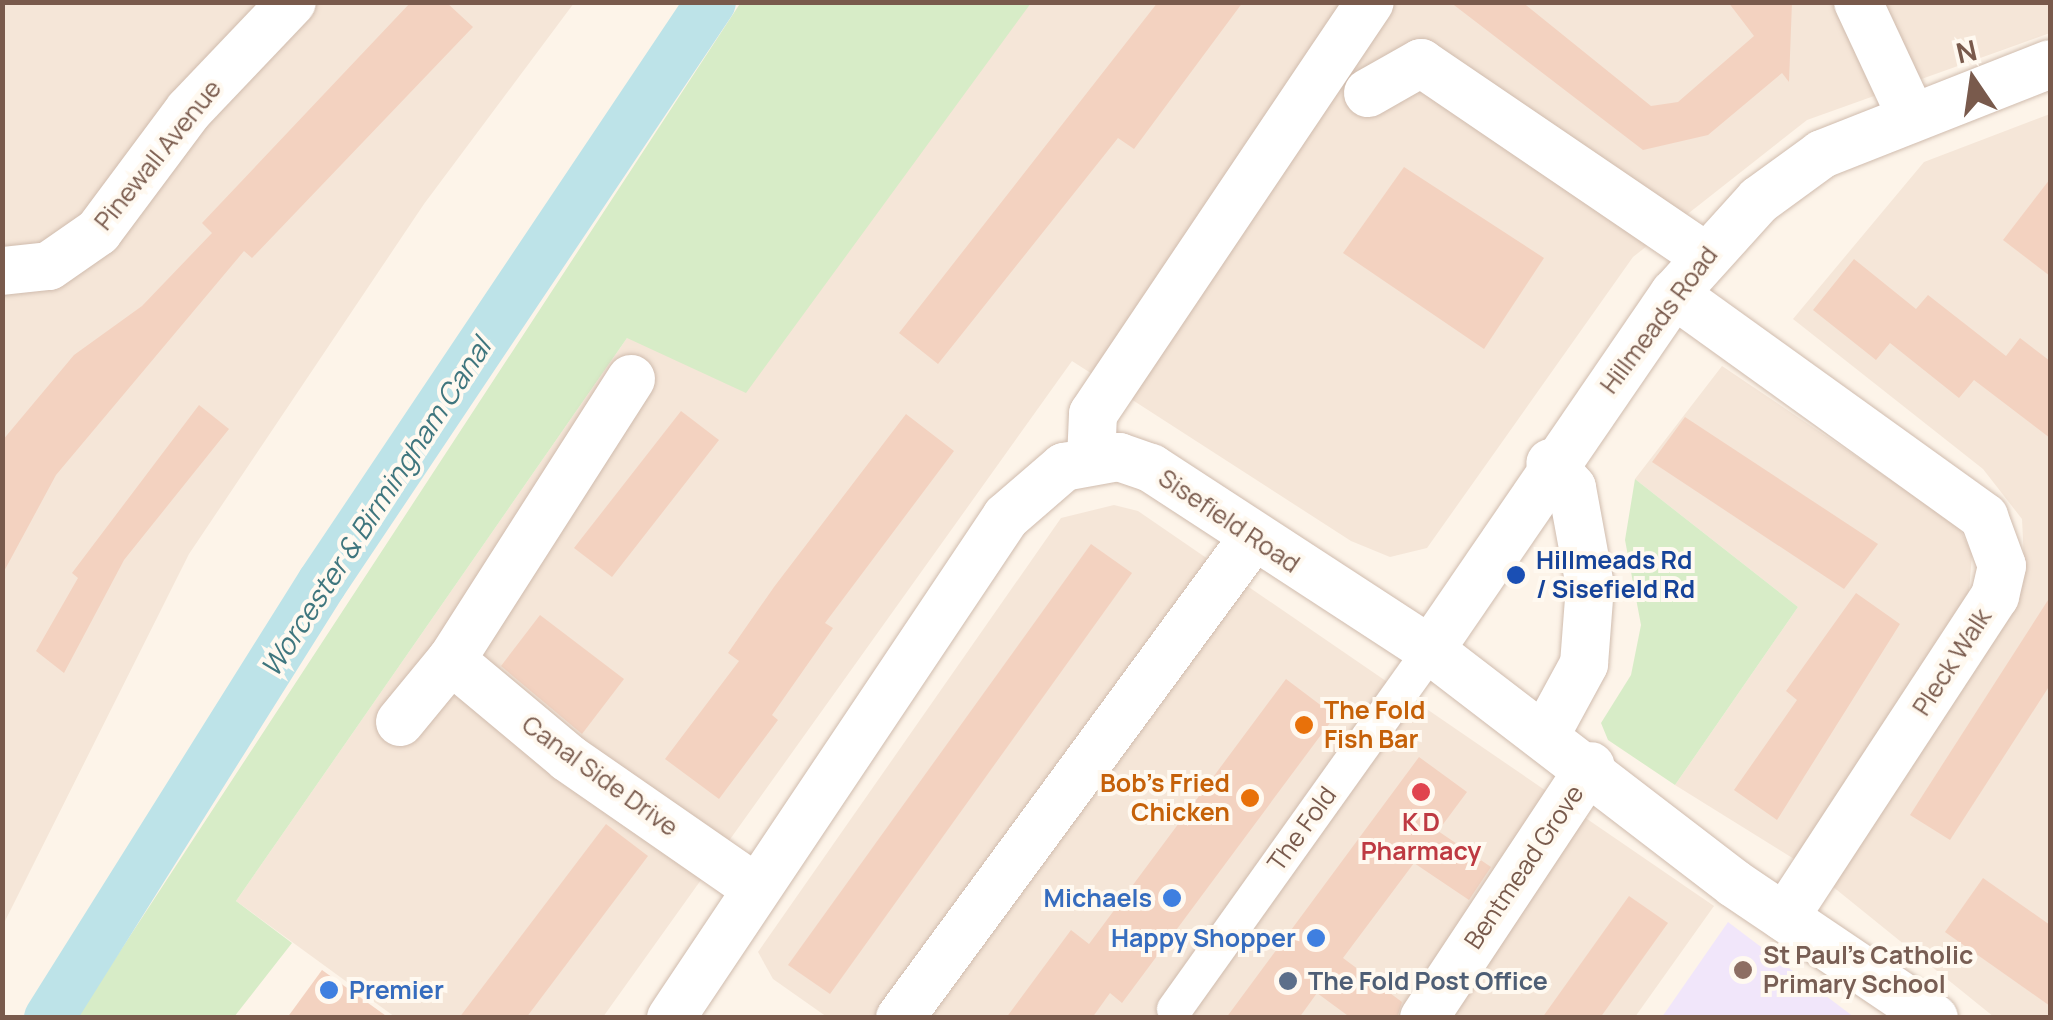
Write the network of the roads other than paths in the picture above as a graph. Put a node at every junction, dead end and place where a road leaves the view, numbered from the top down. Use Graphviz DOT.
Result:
graph roads {
  1 [pos="292,2"];
  2 [pos="1370,2"];
  3 [pos="1858,2"];
  4 [pos="2050,64"];
  5 [pos="1368,93"];
  6 [pos="1912,118"];
  7 [pos="1704,255"];
  8 [pos="2,271"];
  9 [pos="1674,294"];
  10 [pos="631,379"];
  11 [pos="1092,460"];
  12 [pos="1550,463"];
  13 [pos="1252,539"];
  14 [pos="1430,650"];
  15 [pos="451,660"];
  16 [pos="400,722"];
  17 [pos="1546,734"];
  18 [pos="1590,766"];
  19 [pos="754,887"];
  20 [pos="1784,917"];
  21 [pos="1174,1008"];
  22 [pos="688,1012"];
  23 [pos="900,1018"];
  24 [pos="1424,1018"];
  25 [pos="1934,1018"];
  1 -- 8 [label="street, Pinewall Avenue"];
  2 -- 11 [label="street"];
  3 -- 6 [label="street"];
  4 -- 6 [label="street, Hillmeads Road"];
  5 -- 7 [label="street"];
  6 -- 7 [label="street, Hillmeads Road"];
  7 -- 9 [label="street, Hillmeads Road"];
  9 -- 12 [label="street, Hillmeads Road"];
  9 -- 20 [label="street, Pleck Walk"];
  10 -- 15 [label="street"];
  11 -- 13 [label="street, Sisefield Road"];
  11 -- 19 [label="street"];
  12 -- 14 [label="street, Hillmeads Road"];
  12 -- 17 [label="street"];
  13 -- 14 [label="street, Sisefield Road"];
  13 -- 23 [label="street"];
  14 -- 17 [label="street, Sisefield Road"];
  14 -- 21 [label="street, The Fold"];
  15 -- 16 [label="street"];
  15 -- 19 [label="street, Canal Side Drive"];
  17 -- 18 [label="street, Sisefield Road"];
  18 -- 20 [label="street, Sisefield Road"];
  18 -- 24 [label="street, Bentmead Grove"];
  19 -- 22 [label="street"];
  20 -- 25 [label="street, Sisefield Road"];
}
